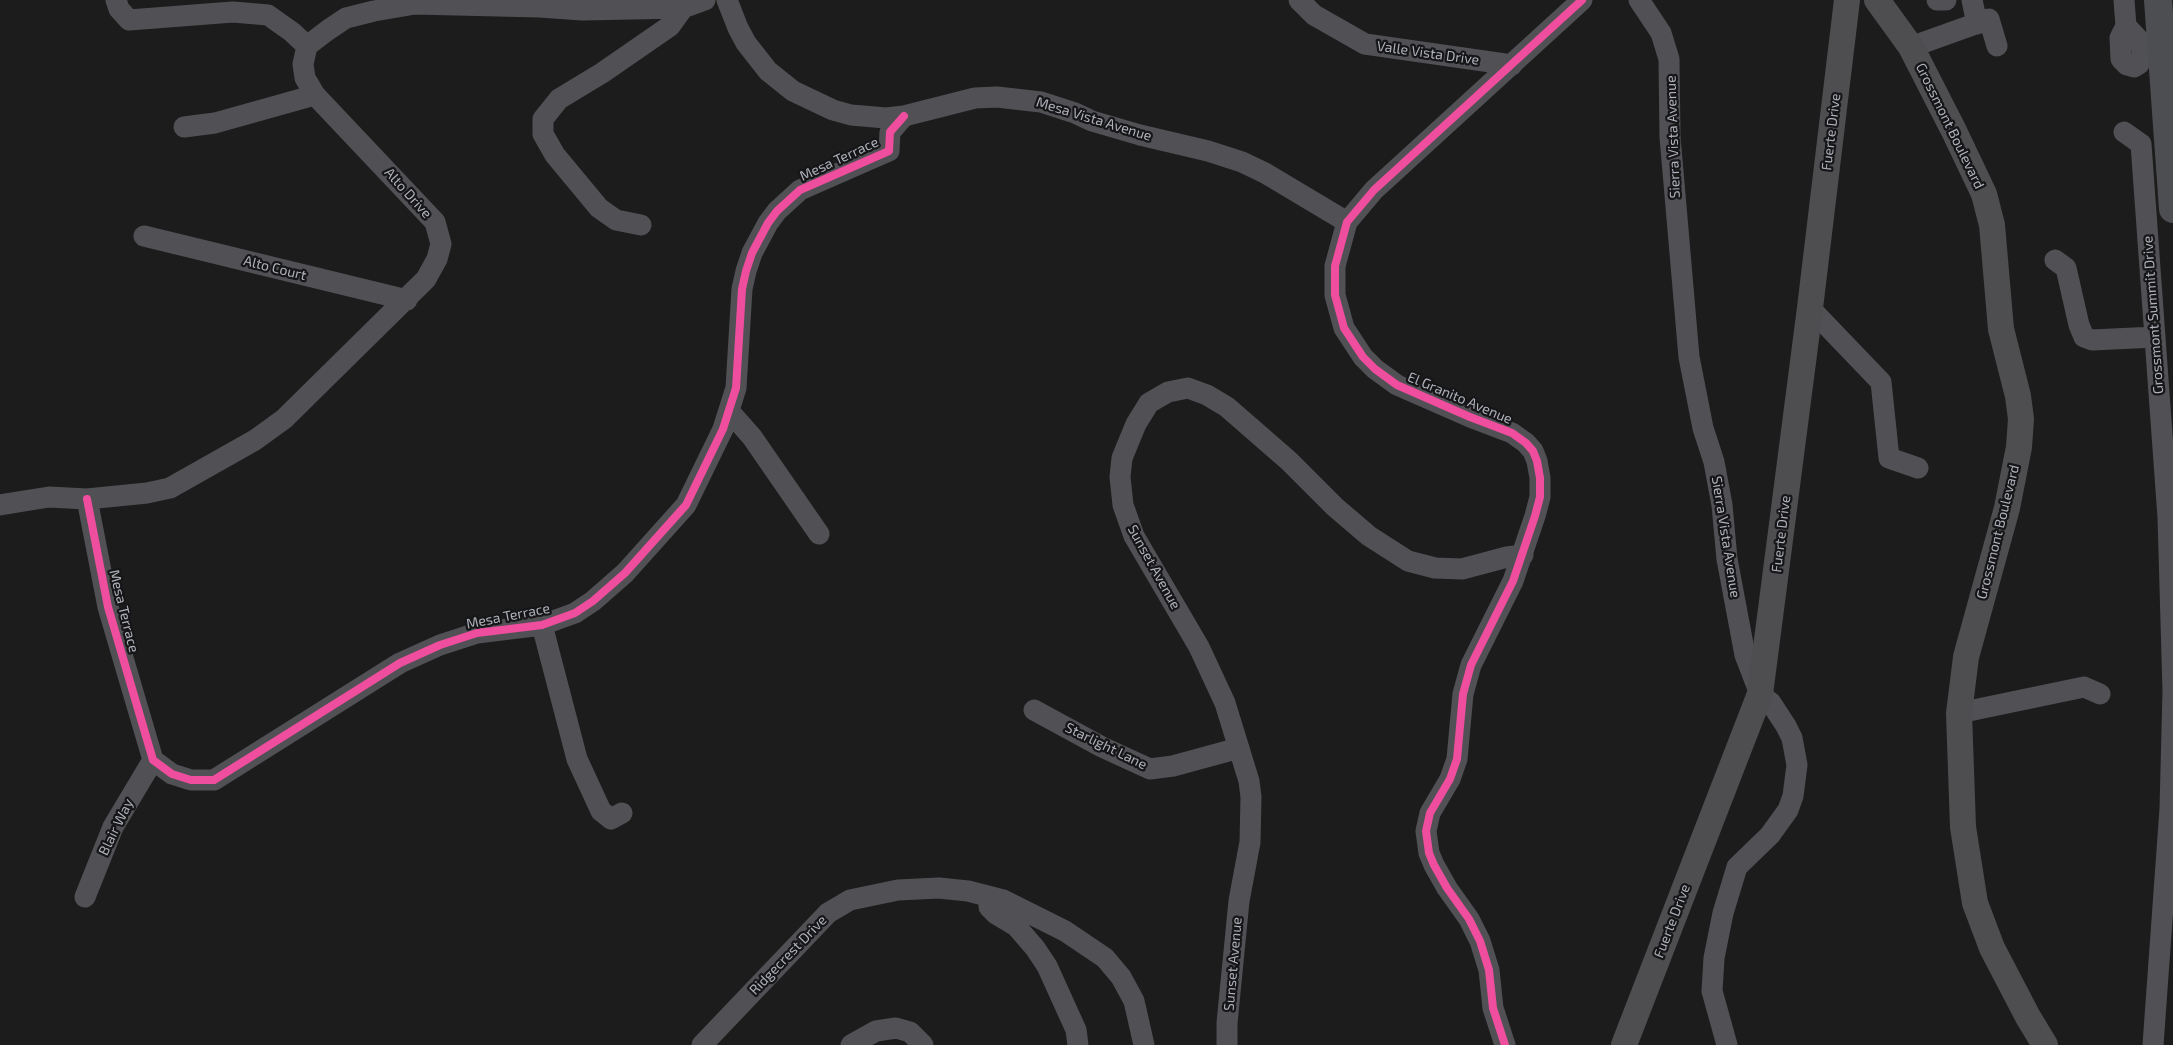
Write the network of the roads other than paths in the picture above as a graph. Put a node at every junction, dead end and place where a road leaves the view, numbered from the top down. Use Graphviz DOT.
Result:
graph roads {
  1 [pos="116,0"];
  2 [pos="705,0"];
  3 [pos="727,0"];
  4 [pos="1299,0"];
  5 [pos="1582,0"];
  6 [pos="1640,0"];
  7 [pos="1847,0"];
  8 [pos="1877,0"];
  9 [pos="1937,0"];
  10 [pos="1946,0"];
  11 [pos="1972,0"];
  12 [pos="2124,0"];
  13 [pos="2158,0"];
  14 [pos="683,8"];
  15 [pos="1977,24"];
  16 [pos="2126,26"];
  17 [pos="307,46"];
  18 [pos="1997,46"];
  19 [pos="1911,47"];
  20 [pos="1512,65"];
  21 [pos="315,95"];
  22 [pos="904,116"];
  23 [pos="184,126"];
  24 [pos="2124,132"];
  25 [pos="2173,209"];
  26 [pos="1348,222"];
  27 [pos="641,225"];
  28 [pos="144,236"];
  29 [pos="2055,260"];
  30 [pos="407,300"];
  31 [pos="1810,308"];
  32 [pos="2155,337"];
  33 [pos="729,411"];
  34 [pos="1918,468"];
  35 [pos="87,499"];
  36 [pos="0,505"];
  37 [pos="819,534"];
  38 [pos="1523,555"];
  39 [pos="542,625"];
  40 [pos="1760,694"];
  41 [pos="2100,694"];
  42 [pos="1034,710"];
  43 [pos="1959,713"];
  44 [pos="1239,748"];
  45 [pos="153,760"];
  46 [pos="622,813"];
  47 [pos="85,897"];
  48 [pos="989,897"];
  49 [pos="702,1045"];
  50 [pos="851,1045"];
  51 [pos="923,1045"];
  52 [pos="1078,1045"];
  53 [pos="1144,1045"];
  54 [pos="1227,1045"];
  55 [pos="1505,1045"];
  56 [pos="1624,1045"];
  57 [pos="1727,1045"];
  58 [pos="2045,1045"];
  59 [pos="2153,1045"];
  1 -- 17 [label="street"];
  2 -- 14 [label="street"];
  3 -- 22 [label="street, Mesa Vista Avenue"];
  4 -- 20 [label="street, Valle Vista Drive"];
  5 -- 20 [label="street, El Granito Avenue"];
  6 -- 40 [label="street, Sierra Vista Avenue"];
  7 -- 31 [label="main road, Fuerte Drive"];
  8 -- 19 [label="main road, Grossmont Boulevard"];
  9 -- 10 [label="street"];
  11 -- 15 [label="street"];
  12 -- 16 [label="street"];
  13 -- 25 [label="highway"];
  14 -- 17 [label="street"];
  14 -- 27 [label="street"];
  15 -- 18 [label="street"];
  15 -- 19 [label="street"];
  17 -- 21 [label="street, Alto Drive"];
  19 -- 43 [label="main road, Grossmont Boulevard"];
  20 -- 26 [label="street, El Granito Avenue"];
  21 -- 23 [label="street"];
  21 -- 30 [label="street, Alto Drive"];
  22 -- 26 [label="street, Mesa Vista Avenue"];
  22 -- 33 [label="street, Mesa Terrace"];
  24 -- 32 [label="street, Grossmont Summit Drive"];
  26 -- 38 [label="street, El Granito Avenue"];
  28 -- 30 [label="street, Alto Court"];
  29 -- 32 [label="street"];
  30 -- 35 [label="street, Alto Drive"];
  31 -- 34 [label="street"];
  31 -- 40 [label="main road, Fuerte Drive"];
  32 -- 59 [label="street, Grossmont Summit Drive"];
  33 -- 37 [label="street"];
  33 -- 39 [label="street, Mesa Terrace"];
  35 -- 36 [label="street, Alto Drive"];
  35 -- 45 [label="street, Mesa Terrace"];
  38 -- 44 [label="street, Sunset Avenue"];
  38 -- 55 [label="street, El Granito Avenue"];
  39 -- 45 [label="street, Mesa Terrace"];
  39 -- 46 [label="street"];
  40 -- 56 [label="main road, Fuerte Drive"];
  40 -- 57 [label="street, Sierra Vista Avenue"];
  41 -- 43 [label="street"];
  42 -- 44 [label="street, Starlight Lane"];
  43 -- 58 [label="main road, Grossmont Boulevard"];
  44 -- 54 [label="street, Sunset Avenue"];
  45 -- 47 [label="street, Blair Way"];
  48 -- 49 [label="street, Ridgecrest Drive"];
  48 -- 52 [label="street"];
  48 -- 53 [label="street, Ridgecrest Drive"];
  50 -- 51 [label="street"];
}
